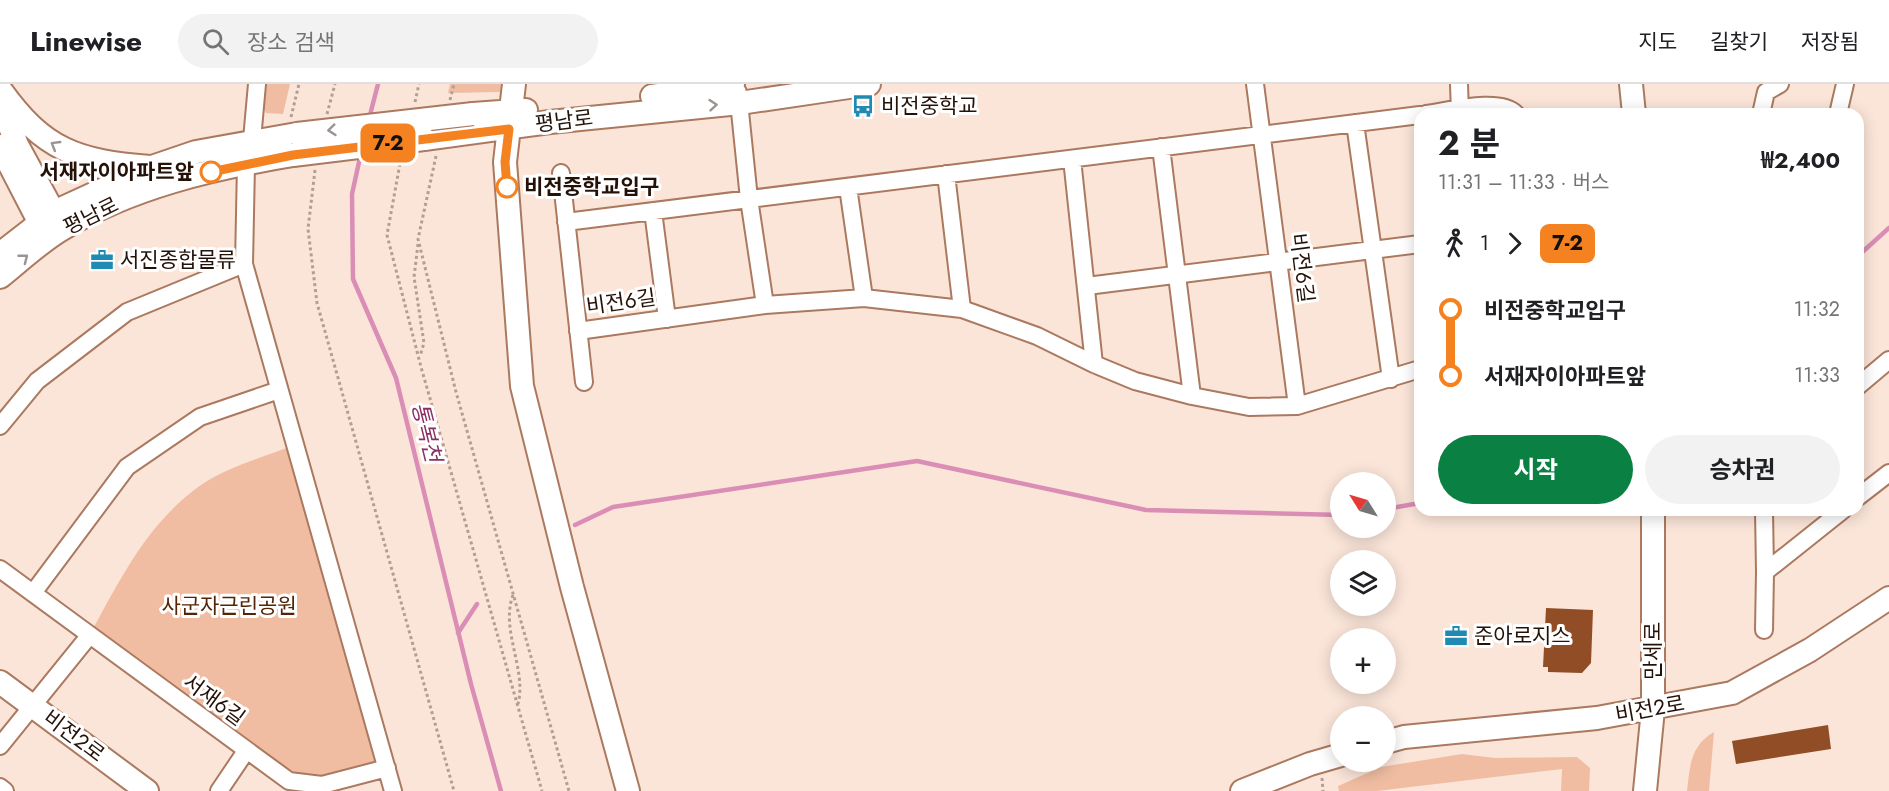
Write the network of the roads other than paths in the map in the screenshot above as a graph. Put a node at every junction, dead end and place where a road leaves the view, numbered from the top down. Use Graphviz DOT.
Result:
graph roads {
  1 [pos="258,84"];
  2 [pos="514,84"];
  3 [pos="869,84"];
  4 [pos="1255,84"];
  5 [pos="1459,84"];
  6 [pos="1631,84"];
  7 [pos="1780,84"];
  8 [pos="1845,84"];
  9 [pos="0,89"];
  10 [pos="737,90"];
  11 [pos="0,101"];
  12 [pos="1460,108"];
  13 [pos="1478,108"];
  14 [pos="1510,108"];
  15 [pos="1633,108"];
  16 [pos="1762,108"];
  17 [pos="1839,108"];
  18 [pos="1414,116"];
  19 [pos="510,120"];
  20 [pos="1355,123"];
  21 [pos="1263,135"];
  22 [pos="252,140"];
  23 [pos="295,145"];
  24 [pos="0,146"];
  25 [pos="1161,147"];
  26 [pos="1072,159"];
  27 [pos="246,164"];
  28 [pos="152,167"];
  29 [pos="561,173"];
  30 [pos="946,174"];
  31 [pos="848,187"];
  32 [pos="749,199"];
  33 [pos="653,211"];
  34 [pos="566,222"];
  35 [pos="51,225"];
  36 [pos="1414,245"];
  37 [pos="1373,250"];
  38 [pos="0,254"];
  39 [pos="1279,262"];
  40 [pos="244,264"];
  41 [pos="1177,275"];
  42 [pos="0,276"];
  43 [pos="1087,286"];
  44 [pos="864,298"];
  45 [pos="765,305"];
  46 [pos="962,309"];
  47 [pos="667,319"];
  48 [pos="578,331"];
  49 [pos="1889,360"];
  50 [pos="1094,364"];
  51 [pos="1414,371"];
  52 [pos="1391,379"];
  53 [pos="1864,381"];
  54 [pos="584,382"];
  55 [pos="279,390"];
  56 [pos="1192,396"];
  57 [pos="1297,406"];
  58 [pos="0,426"];
  59 [pos="1889,473"];
  60 [pos="1864,492"];
  61 [pos="1653,516"];
  62 [pos="1764,516"];
  63 [pos="1835,516"];
  64 [pos="0,569"];
  65 [pos="1765,572"];
  66 [pos="33,593"];
  67 [pos="1889,598"];
  68 [pos="1764,630"];
  69 [pos="89,636"];
  70 [pos="0,682"];
  71 [pos="32,705"];
  72 [pos="1653,709"];
  73 [pos="1396,739"];
  74 [pos="0,746"];
  75 [pos="246,751"];
  76 [pos="1330,758"];
  77 [pos="387,768"];
  78 [pos="0,787"];
  79 [pos="5,791"];
  80 [pos="147,791"];
  81 [pos="219,791"];
  82 [pos="393,791"];
  83 [pos="628,791"];
  84 [pos="1242,791"];
  85 [pos="1645,791"];
  1 -- 22 [label="street"];
  2 -- 19 [label="street"];
  3 -- 10 [label="street, 평남로"];
  4 -- 21 [label="street, 비전6길"];
  5 -- 12 [label="street"];
  6 -- 15 [label="street"];
  7 -- 16 [label="street"];
  8 -- 17 [label="street"];
  28 -- 9 [label="street, one-way"];
  10 -- 19 [label="street, 평남로"];
  10 -- 32 [label="street"];
  11 -- 35 [label="street"];
  13 -- 14 [label="street"];
  18 -- 20 [label="street"];
  19 -- 23 [label="street, 평남로, bridge"];
  19 -- 23 [label="street, 평남로, one-way, bridge"];
  19 -- 83 [label="street"];
  20 -- 21 [label="street"];
  20 -- 37 [label="street"];
  21 -- 25 [label="street"];
  21 -- 39 [label="street, 비전6길"];
  22 -- 23 [label="street, 평남로"];
  22 -- 28 [label="street, 평남로"];
  23 -- 27 [label="street, 평남로"];
  24 -- 35 [label="street"];
  25 -- 26 [label="street"];
  25 -- 41 [label="street"];
  26 -- 30 [label="street"];
  26 -- 43 [label="street"];
  27 -- 35 [label="street, 평남로"];
  27 -- 40 [label="street"];
  28 -- 35 [label="street, 평남로"];
  29 -- 34 [label="street, 비전6길"];
  30 -- 31 [label="street"];
  30 -- 46 [label="street"];
  31 -- 32 [label="street"];
  31 -- 44 [label="street"];
  32 -- 33 [label="street"];
  32 -- 45 [label="street"];
  33 -- 34 [label="street"];
  33 -- 47 [label="street"];
  34 -- 48 [label="street, 비전6길"];
  35 -- 38 [label="street"];
  42 -- 35 [label="street, 평남로, one-way"];
  36 -- 37 [label="street"];
  37 -- 39 [label="street"];
  37 -- 52 [label="street"];
  39 -- 41 [label="street"];
  39 -- 57 [label="street, 비전6길"];
  40 -- 55 [label="street"];
  40 -- 58 [label="street"];
  41 -- 43 [label="street"];
  41 -- 56 [label="street"];
  43 -- 50 [label="street"];
  44 -- 45 [label="street, 비전6길"];
  44 -- 46 [label="street, 비전6길"];
  45 -- 47 [label="street, 비전6길"];
  46 -- 50 [label="street, 비전6길"];
  47 -- 48 [label="street, 비전6길"];
  48 -- 54 [label="street"];
  49 -- 53 [label="street"];
  50 -- 56 [label="street, 비전6길"];
  51 -- 52 [label="street, 비전6길"];
  52 -- 57 [label="street, 비전6길"];
  55 -- 66 [label="street"];
  55 -- 77 [label="street"];
  56 -- 57 [label="street, 비전6길"];
  59 -- 60 [label="street"];
  61 -- 72 [label="street, 만세로"];
  62 -- 65 [label="street"];
  63 -- 65 [label="street"];
  64 -- 66 [label="street, 서재6길"];
  65 -- 68 [label="street"];
  66 -- 69 [label="street, 서재6길"];
  67 -- 72 [label="street, 비전2로"];
  69 -- 71 [label="street"];
  69 -- 75 [label="street, 서재6길"];
  70 -- 71 [label="street, 비전2로"];
  71 -- 74 [label="street"];
  71 -- 80 [label="street, 비전2로"];
  72 -- 73 [label="street, 비전2로"];
  72 -- 85 [label="street, 만세로"];
  75 -- 77 [label="street, 서재6길"];
  75 -- 81 [label="street"];
  76 -- 84 [label="street"];
  77 -- 82 [label="street"];
  78 -- 79 [label="street"];
}
